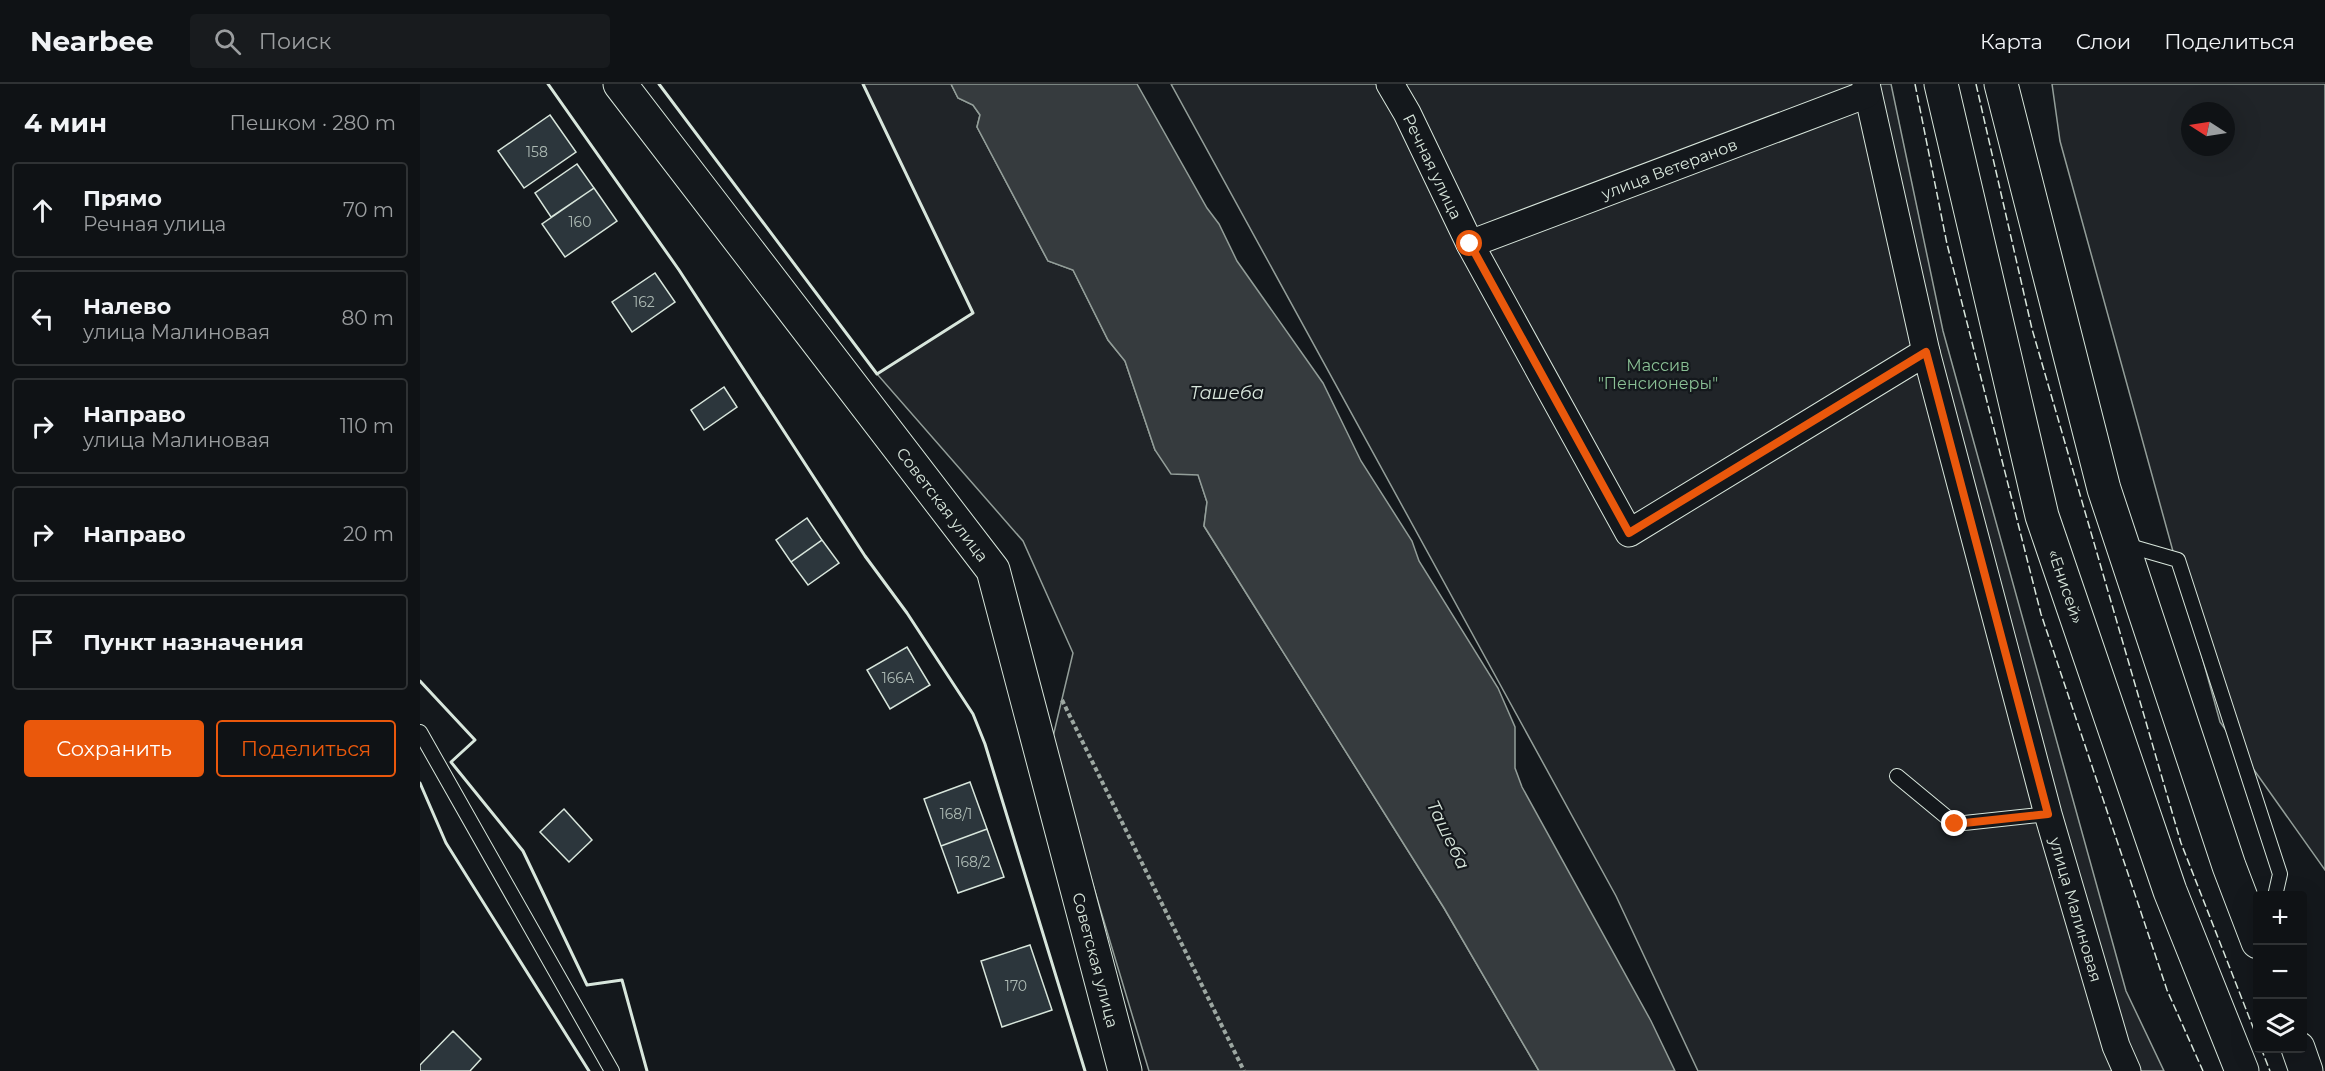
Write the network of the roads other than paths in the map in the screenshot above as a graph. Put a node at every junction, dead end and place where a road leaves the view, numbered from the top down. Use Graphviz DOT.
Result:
graph roads {
  1 [pos="620,84"];
  2 [pos="1390,84"];
  3 [pos="1941,84"];
  4 [pos="2001,84"];
  5 [pos="1867,89"];
  6 [pos="1470,244"];
  7 [pos="1926,352"];
  8 [pos="2123,544"];
  9 [pos="420,732"];
  10 [pos="1897,776"];
  11 [pos="2048,814"];
  12 [pos="2276,891"];
  13 [pos="2253,929"];
  14 [pos="2300,1053"];
  15 [pos="612,1071"];
  16 [pos="1125,1071"];
  17 [pos="2127,1071"];
  18 [pos="2242,1071"];
  19 [pos="2306,1071"];
  1 -- 16 [label="main road, Советская улица"];
  2 -- 6 [label="street, Речная улица"];
  3 -- 18 [label="main road, «Енисей»"];
  4 -- 8 [label="main road"];
  5 -- 6 [label="street, улица Ветеранов"];
  5 -- 7 [label="street, улица Малиновая"];
  6 -- 7 [label="street, Речная улица"];
  7 -- 11 [label="street, улица Малиновая"];
  8 -- 12 [label="lane"];
  8 -- 13 [label="main road"];
  9 -- 15 [label="lane"];
  10 -- 11 [label="lane"];
  11 -- 17 [label="street, улица Малиновая"];
  14 -- 19 [label="main road"];
}
